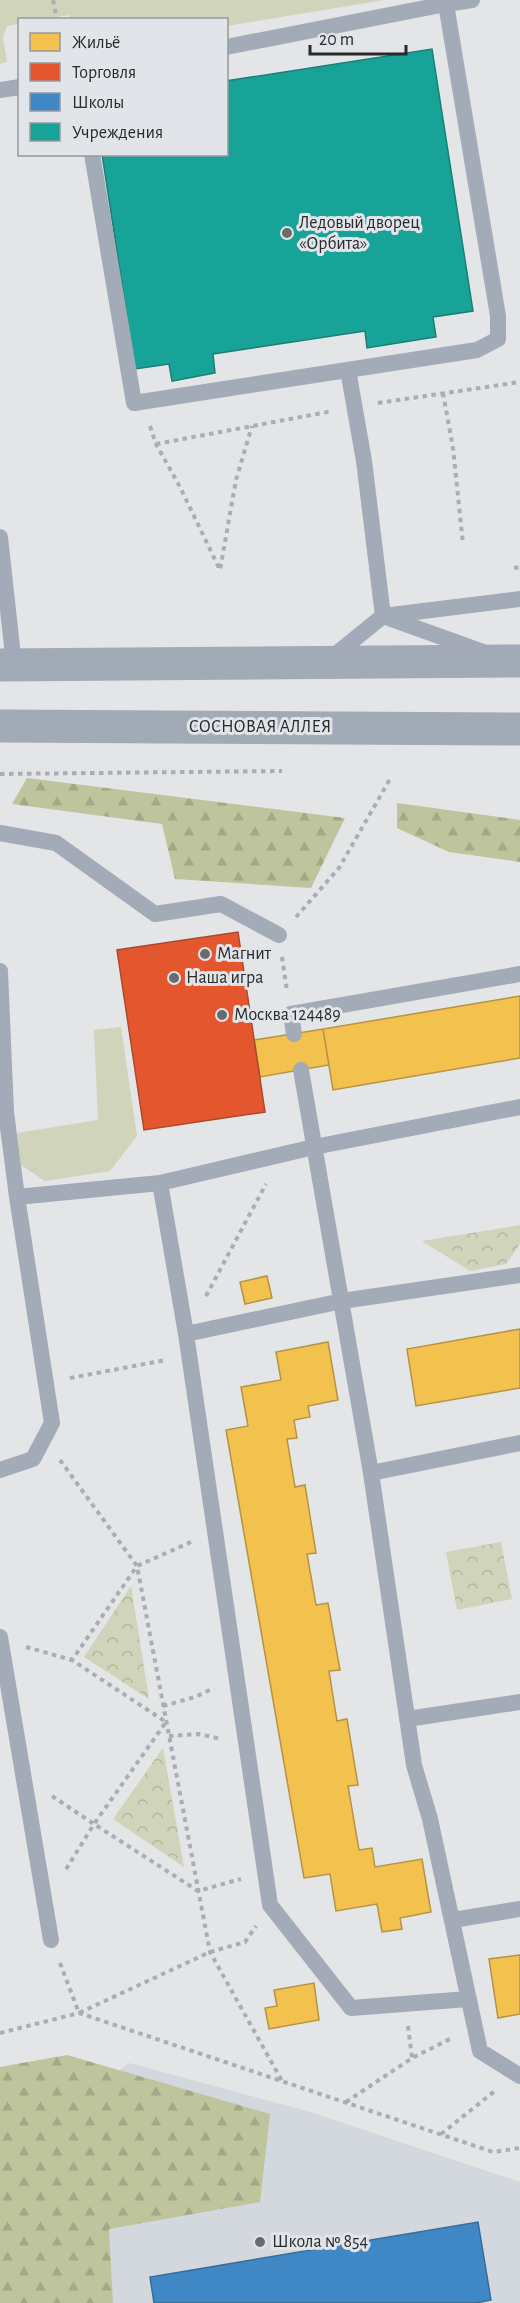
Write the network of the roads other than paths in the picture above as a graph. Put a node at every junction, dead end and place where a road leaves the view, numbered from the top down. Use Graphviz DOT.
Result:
graph roads {
  1 [pos="472,0"];
  2 [pos="447,4"];
  3 [pos="228,47"];
  4 [pos="18,87"];
  5 [pos="0,90"];
  6 [pos="92,156"];
  7 [pos="348,370"];
  8 [pos="0,537"];
  9 [pos="520,599"];
  10 [pos="383,616"];
  11 [pos="515,661"];
  12 [pos="325,663"];
  13 [pos="7,665"];
  14 [pos="0,726"];
  15 [pos="520,729"];
  16 [pos="0,833"];
  17 [pos="279,935"];
  18 [pos="0,971"];
  19 [pos="520,974"];
  20 [pos="294,1034"];
  21 [pos="301,1070"];
  22 [pos="520,1107"];
  23 [pos="314,1147"];
  24 [pos="160,1183"];
  25 [pos="16,1197"];
  26 [pos="520,1275"];
  27 [pos="342,1301"];
  28 [pos="186,1334"];
  29 [pos="520,1443"];
  30 [pos="0,1470"];
  31 [pos="371,1473"];
  32 [pos="0,1638"];
  33 [pos="520,1701"];
  34 [pos="407,1719"];
  35 [pos="520,1909"];
  36 [pos="453,1920"];
  37 [pos="51,1940"];
  38 [pos="468,1999"];
  39 [pos="519,2075"];
  1 -- 2 [label="lane"];
  2 -- 3 [label="lane"];
  2 -- 7 [label="lane"];
  4 -- 5 [label="lane"];
  6 -- 7 [label="lane"];
  7 -- 10 [label="lane"];
  8 -- 13 [label="lane"];
  9 -- 10 [label="lane"];
  10 -- 11 [label="lane"];
  10 -- 12 [label="lane"];
  11 -- 12 [label="main road"];
  12 -- 13 [label="main road"];
  14 -- 15 [label="main road, СОСНОВАЯ АЛЛЕЯ"];
  16 -- 17 [label="lane"];
  18 -- 25 [label="lane"];
  19 -- 20 [label="lane"];
  21 -- 23 [label="lane"];
  22 -- 23 [label="lane"];
  23 -- 24 [label="lane"];
  23 -- 27 [label="lane"];
  24 -- 25 [label="lane"];
  24 -- 28 [label="lane"];
  25 -- 30 [label="lane"];
  26 -- 27 [label="lane"];
  27 -- 28 [label="lane"];
  27 -- 31 [label="lane"];
  28 -- 38 [label="lane"];
  29 -- 31 [label="lane"];
  31 -- 34 [label="lane"];
  32 -- 37 [label="lane"];
  33 -- 34 [label="lane"];
  34 -- 36 [label="lane"];
  35 -- 36 [label="lane"];
  36 -- 38 [label="lane"];
  38 -- 39 [label="lane"];
}
